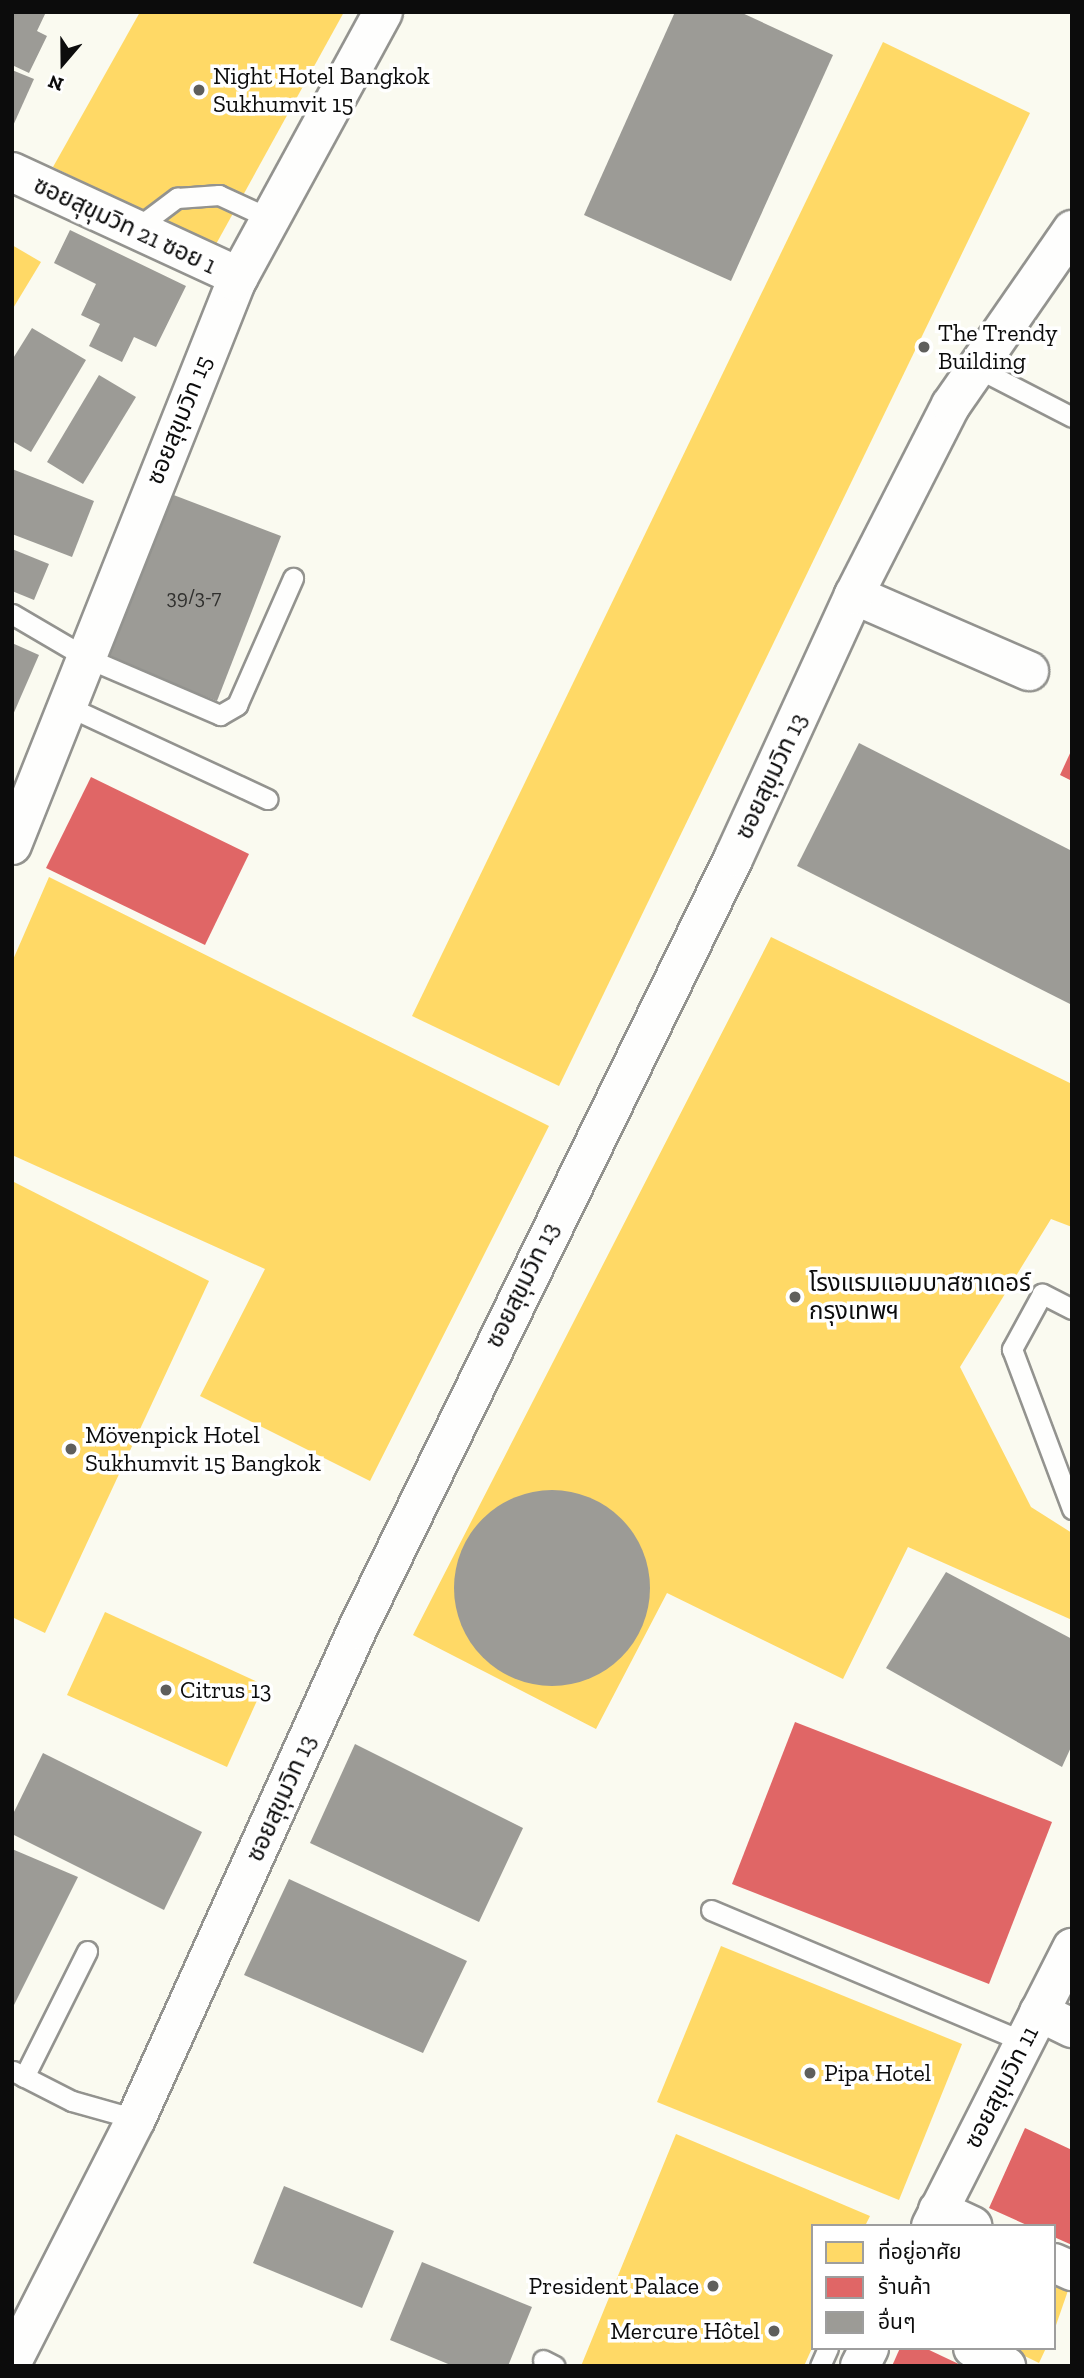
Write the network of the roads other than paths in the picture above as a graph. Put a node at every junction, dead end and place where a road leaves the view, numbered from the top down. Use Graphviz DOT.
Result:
graph roads {
  1 [pos="383,12"];
  2 [pos="12,172"];
  3 [pos="271,219"];
  4 [pos="1072,230"];
  5 [pos="139,235"];
  6 [pos="239,277"];
  7 [pos="977,368"];
  8 [pos="1072,417"];
  9 [pos="293,578"];
  10 [pos="854,595"];
  11 [pos="12,614"];
  12 [pos="87,658"];
  13 [pos="1029,671"];
  14 [pos="67,706"];
  15 [pos="267,799"];
  16 [pos="12,845"];
  17 [pos="1072,1309"];
  18 [pos="1072,1509"];
  19 [pos="711,1910"];
  20 [pos="1072,1948"];
  21 [pos="87,1951"];
  22 [pos="1045,2027"];
  23 [pos="18,2074"];
  24 [pos="136,2119"];
  25 [pos="934,2218"];
  26 [pos="963,2224"];
  27 [pos="1056,2264"];
  28 [pos="1072,2271"];
  29 [pos="827,2350"];
  30 [pos="868,2350"];
  31 [pos="977,2350"];
  32 [pos="12,2362"];
  33 [pos="820,2366"];
  34 [pos="860,2366"];
  35 [pos="1006,2366"];
  1 -- 3 [label="street, ซอยสุขุมวิท 15"];
  2 -- 5 [label="street, ซอยสุขุมวิท 21 ซอย 1"];
  3 -- 5 [label="lane"];
  3 -- 6 [label="street, ซอยสุขุมวิท 15"];
  4 -- 7 [label="street, ซอยสุขุมวิท 13"];
  5 -- 6 [label="street, ซอยสุขุมวิท 21 ซอย 1"];
  6 -- 12 [label="street, ซอยสุขุมวิท 15"];
  7 -- 8 [label="lane"];
  7 -- 10 [label="street, ซอยสุขุมวิท 13"];
  9 -- 12 [label="lane"];
  10 -- 13 [label="street"];
  10 -- 24 [label="street, ซอยสุขุมวิท 13"];
  11 -- 12 [label="lane"];
  12 -- 14 [label="street, ซอยสุขุมวิท 15"];
  14 -- 15 [label="lane"];
  14 -- 16 [label="street, ซอยสุขุมวิท 15"];
  17 -- 18 [label="lane"];
  19 -- 22 [label="lane"];
  20 -- 22 [label="street, ซอยสุขุมวิท 11"];
  21 -- 23 [label="lane"];
  22 -- 25 [label="street, ซอยสุขุมวิท 11"];
  23 -- 24 [label="lane"];
  24 -- 32 [label="street, ซอยสุขุมวิท 13"];
  25 -- 26 [label="street"];
  27 -- 28 [label="street"];
  29 -- 33 [label="lane"];
  30 -- 34 [label="street"];
  31 -- 35 [label="street"];
}
